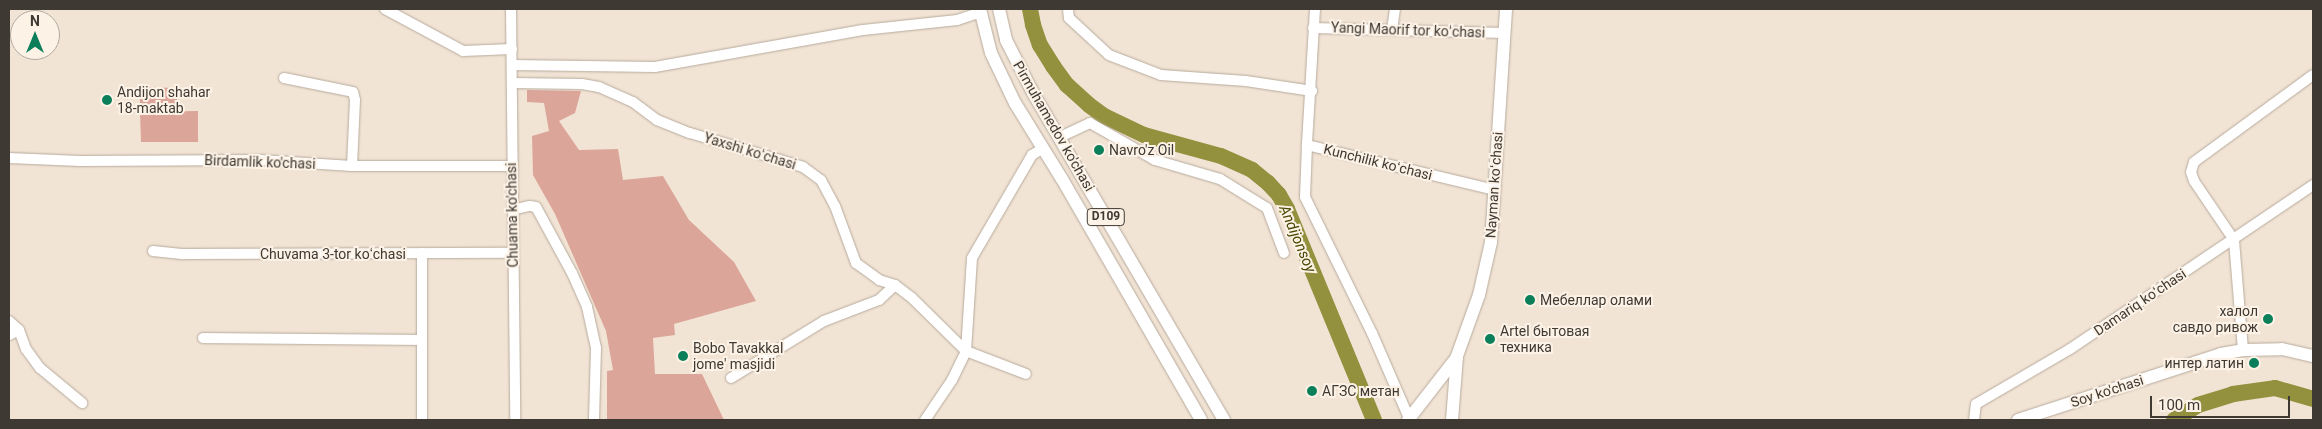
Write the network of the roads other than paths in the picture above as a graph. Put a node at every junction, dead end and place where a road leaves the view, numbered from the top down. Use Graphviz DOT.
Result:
graph roads {
  1 [pos="385,9"];
  2 [pos="511,9"];
  3 [pos="999,9"];
  4 [pos="1068,9"];
  5 [pos="1315,9"];
  6 [pos="1395,9"];
  7 [pos="1506,9"];
  8 [pos="981,10"];
  9 [pos="1313,28"];
  10 [pos="1392,30"];
  11 [pos="1504,33"];
  12 [pos="512,49"];
  13 [pos="512,65"];
  14 [pos="2313,75"];
  15 [pos="284,78"];
  16 [pos="512,83"];
  17 [pos="1312,91"];
  18 [pos="1060,137"];
  19 [pos="1307,145"];
  20 [pos="1042,148"];
  21 [pos="9,158"];
  22 [pos="352,166"];
  23 [pos="512,166"];
  24 [pos="2313,185"];
  25 [pos="1495,190"];
  26 [pos="512,210"];
  27 [pos="2234,240"];
  28 [pos="153,251"];
  29 [pos="513,253"];
  30 [pos="1284,253"];
  31 [pos="422,254"];
  32 [pos="895,285"];
  33 [pos="9,322"];
  34 [pos="19,330"];
  35 [pos="9,335"];
  36 [pos="203,338"];
  37 [pos="421,340"];
  38 [pos="2243,350"];
  39 [pos="966,352"];
  40 [pos="1457,356"];
  41 [pos="2313,356"];
  42 [pos="1026,374"];
  43 [pos="732,378"];
  44 [pos="82,403"];
  45 [pos="422,420"];
  46 [pos="514,420"];
  47 [pos="594,420"];
  48 [pos="925,420"];
  49 [pos="1201,420"];
  50 [pos="1224,420"];
  51 [pos="1409,420"];
  52 [pos="1452,420"];
  53 [pos="1974,420"];
  54 [pos="2018,420"];
  1 -- 12 [label="street"];
  2 -- 12 [label="street, Chuama ko'chasi"];
  3 -- 18 [label="main road, Pirmuhamedov ko'chasi / D109"];
  4 -- 17 [label="street"];
  5 -- 9 [label="street, Kunchilik koʻchasi"];
  6 -- 10 [label="street"];
  7 -- 11 [label="main road, Nayman koʻchasi"];
  8 -- 13 [label="street"];
  8 -- 20 [label="main road, Pirmuhamedov ko'chasi / D109"];
  9 -- 10 [label="street, Yangi Maorif tor koʻchasi"];
  9 -- 17 [label="street, Kunchilik koʻchasi"];
  10 -- 11 [label="street, Yangi Maorif tor koʻchasi"];
  11 -- 25 [label="main road, Nayman koʻchasi"];
  12 -- 13 [label="street, Chuama ko'chasi"];
  13 -- 16 [label="street, Chuama ko'chasi"];
  14 -- 27 [label="street"];
  15 -- 22 [label="street"];
  16 -- 23 [label="street, Chuama ko'chasi"];
  16 -- 32 [label="street, Yaxshi koʻchasi"];
  17 -- 19 [label="street, Kunchilik koʻchasi"];
  18 -- 30 [label="street"];
  18 -- 50 [label="main road, Pirmuhamedov ko'chasi / D109"];
  19 -- 25 [label="street, Kunchilik koʻchasi"];
  19 -- 51 [label="street"];
  20 -- 39 [label="street"];
  20 -- 49 [label="main road, Pirmuhamedov ko'chasi / D109"];
  21 -- 22 [label="street, Birdamlik ko'chasi"];
  22 -- 23 [label="street, Birdamlik ko'chasi"];
  23 -- 26 [label="street, Chuama ko'chasi"];
  24 -- 27 [label="street, Damariq koʻchasi"];
  25 -- 40 [label="main road, Nayman koʻchasi"];
  26 -- 29 [label="street, Chuama ko'chasi"];
  26 -- 47 [label="street"];
  27 -- 38 [label="street"];
  27 -- 53 [label="street, Damariq koʻchasi"];
  28 -- 31 [label="street, Chuvama 3-tor koʻchasi"];
  29 -- 31 [label="street, Chuvama 3-tor koʻchasi"];
  29 -- 46 [label="street, Chuama ko'chasi"];
  31 -- 37 [label="street"];
  32 -- 39 [label="street, Yaxshi koʻchasi"];
  32 -- 43 [label="street"];
  33 -- 34 [label="street"];
  34 -- 35 [label="street"];
  34 -- 44 [label="street"];
  36 -- 37 [label="street"];
  37 -- 45 [label="street"];
  38 -- 41 [label="main road, Soy ko'chasi"];
  38 -- 54 [label="main road, Soy ko'chasi"];
  39 -- 42 [label="street, Yaxshi koʻchasi"];
  39 -- 48 [label="street"];
  40 -- 51 [label="main road"];
  40 -- 52 [label="main road"];
}
